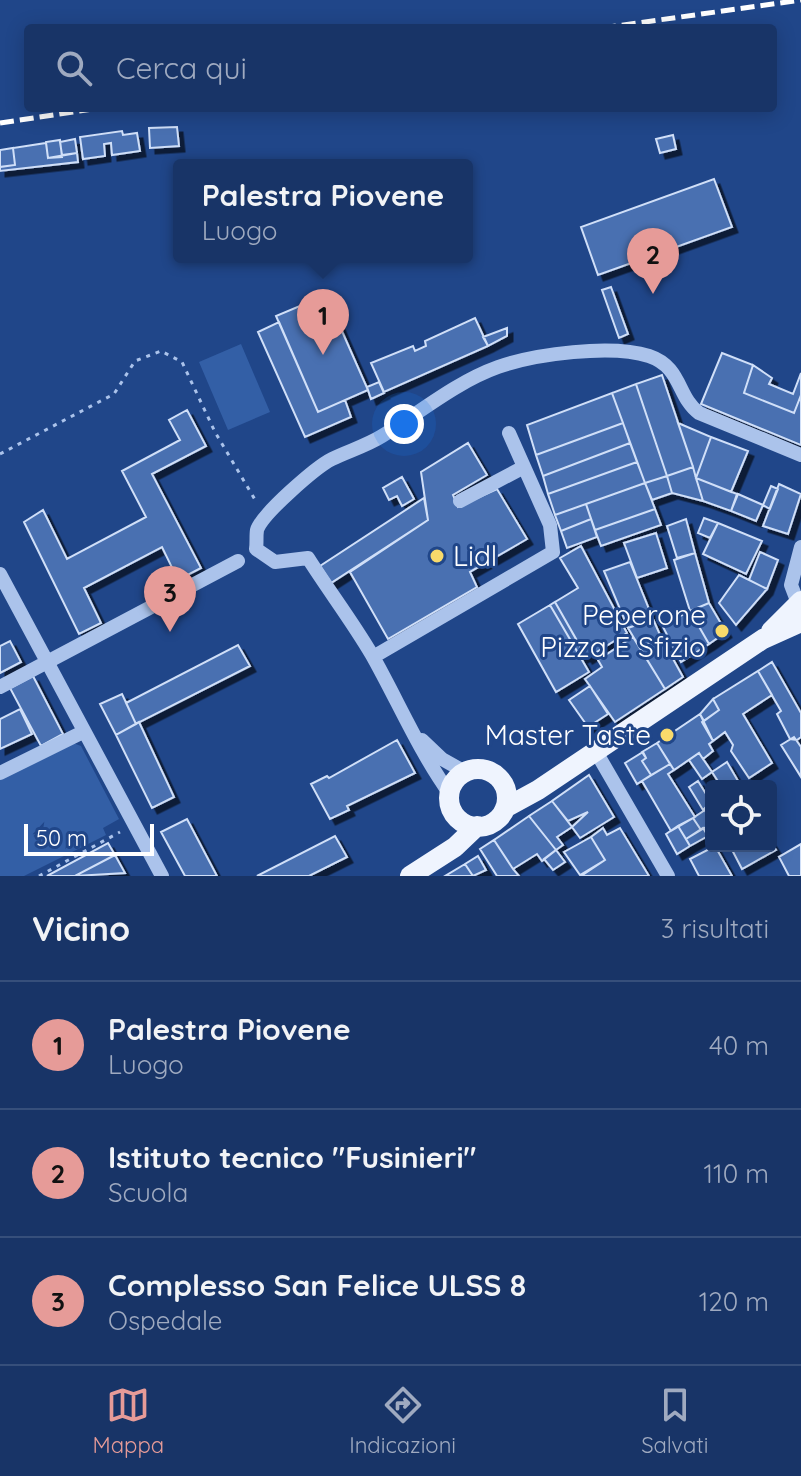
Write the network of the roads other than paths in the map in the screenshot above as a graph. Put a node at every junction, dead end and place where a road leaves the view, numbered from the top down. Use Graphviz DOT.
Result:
graph roads {
  1 [pos="509,433"];
  2 [pos="801,455"];
  3 [pos="524,467"];
  4 [pos="460,501"];
  5 [pos="801,547"];
  6 [pos="238,561"];
  7 [pos="0,574"];
  8 [pos="800,609"];
  9 [pos="373,657"];
  10 [pos="46,663"];
  11 [pos="0,687"];
  12 [pos="83,732"];
  13 [pos="416,734"];
  14 [pos="595,750"];
  15 [pos="465,772"];
  16 [pos="0,773"];
  17 [pos="552,778"];
  18 [pos="501,780"];
  19 [pos="452,804"];
  20 [pos="505,808"];
  21 [pos="477,826"];
  22 [pos="439,856"];
  23 [pos="162,876"];
  24 [pos="410,876"];
  25 [pos="668,876"];
  1 -- 3 [label="street"];
  2 -- 9 [label="street"];
  3 -- 4 [label="street"];
  3 -- 9 [label="street"];
  5 -- 8 [label="street"];
  6 -- 10 [label="street"];
  7 -- 10 [label="street"];
  8 -- 14 [label="main road"];
  9 -- 13 [label="street"];
  10 -- 11 [label="street"];
  10 -- 12 [label="street"];
  12 -- 16 [label="street"];
  12 -- 23 [label="street"];
  13 -- 15 [label="street"];
  13 -- 19 [label="street"];
  14 -- 17 [label="main road"];
  14 -- 25 [label="street"];
  15 -- 18 [label="main road"];
  15 -- 19 [label="main road"];
  17 -- 18 [label="main road"];
  17 -- 20 [label="main road"];
  18 -- 20 [label="main road"];
  19 -- 21 [label="main road"];
  19 -- 22 [label="main road"];
  20 -- 21 [label="main road"];
  21 -- 22 [label="main road"];
  22 -- 24 [label="main road"];
}
